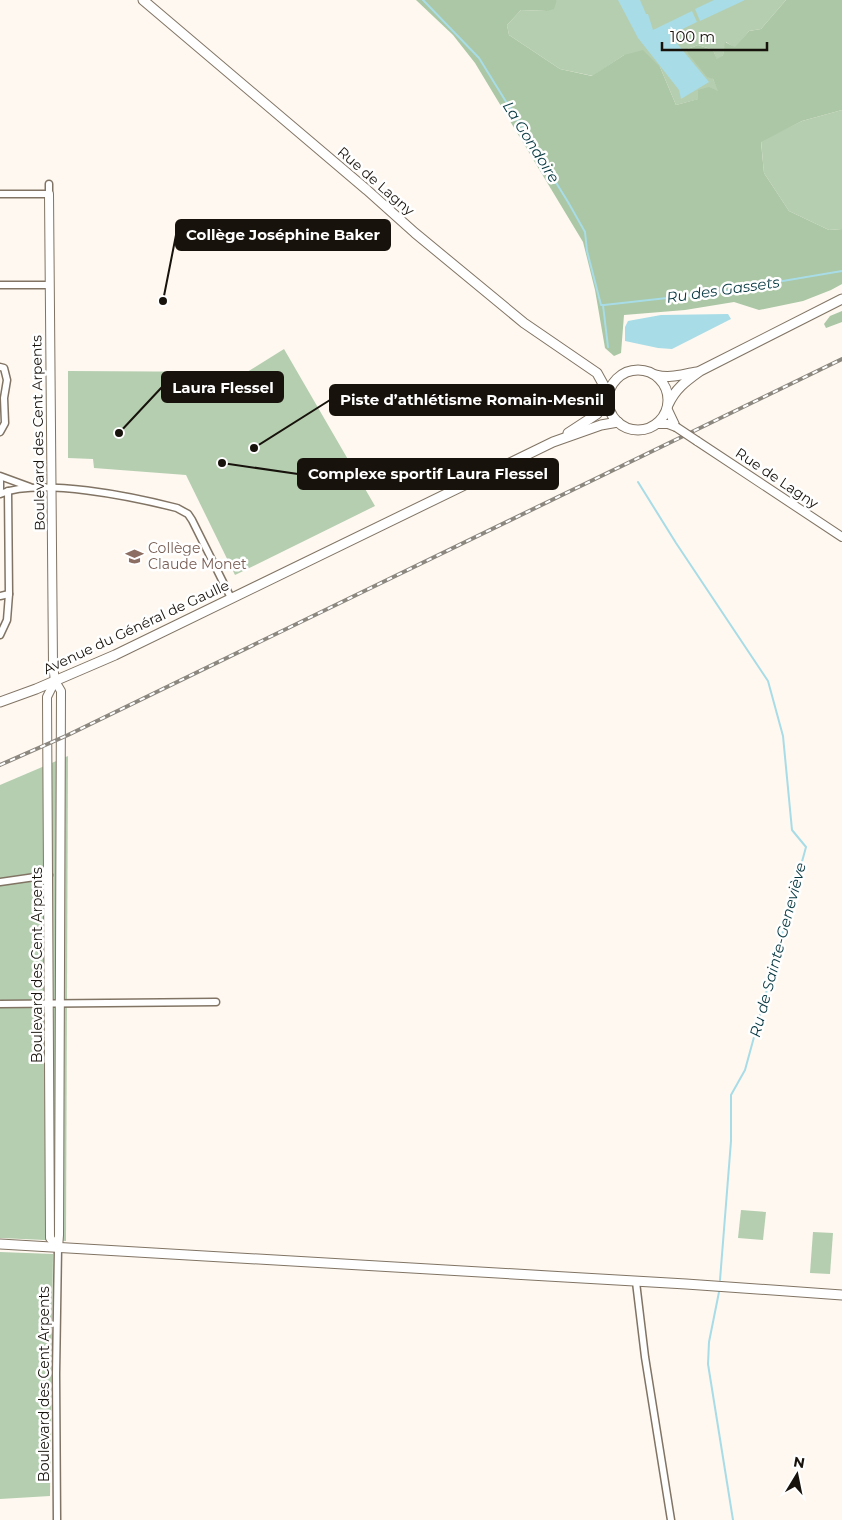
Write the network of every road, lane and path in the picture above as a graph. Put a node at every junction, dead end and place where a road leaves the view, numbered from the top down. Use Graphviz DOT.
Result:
graph roads {
  1 [pos="143,0"];
  2 [pos="49,184"];
  3 [pos="0,194"];
  4 [pos="49,194"];
  5 [pos="0,285"];
  6 [pos="49,285"];
  7 [pos="842,299"];
  8 [pos="0,367"];
  9 [pos="700,371"];
  10 [pos="597,373"];
  11 [pos="655,374"];
  12 [pos="620,375"];
  13 [pos="608,396"];
  14 [pos="668,406"];
  15 [pos="618,422"];
  16 [pos="656,424"];
  17 [pos="676,426"];
  18 [pos="0,432"];
  19 [pos="553,442"];
  20 [pos="0,476"];
  21 [pos="0,481"];
  22 [pos="31,487"];
  23 [pos="52,488"];
  24 [pos="0,489"];
  25 [pos="8,491"];
  26 [pos="0,494"];
  27 [pos="842,537"];
  28 [pos="8,543"];
  29 [pos="0,545"];
  30 [pos="9,594"];
  31 [pos="0,596"];
  32 [pos="231,598"];
  33 [pos="0,635"];
  34 [pos="55,681"];
  35 [pos="0,702"];
  36 [pos="49,874"];
  37 [pos="0,882"];
  38 [pos="216,1002"];
  39 [pos="50,1003"];
  40 [pos="60,1003"];
  41 [pos="0,1004"];
  42 [pos="0,1244"];
  43 [pos="58,1248"];
  44 [pos="636,1282"];
  45 [pos="842,1295"];
  46 [pos="56,1520"];
  47 [pos="671,1520"];
  1 -- 10 [label="main road, Rue de Lagny"];
  2 -- 4 [label="street, Boulevard des Cent Arpents"];
  3 -- 4 [label="street"];
  4 -- 6 [label="street, Boulevard des Cent Arpents"];
  5 -- 6 [label="street"];
  6 -- 23 [label="street, Boulevard des Cent Arpents"];
  7 -- 9 [label="main road"];
  8 -- 18 [label="street"];
  9 -- 11 [label="main road"];
  9 -- 14 [label="main road"];
  10 -- 12 [label="main road, Rue de Lagny"];
  10 -- 13 [label="main road, Rue de Lagny"];
  11 -- 12 [label="main road"];
  11 -- 14 [label="main road"];
  12 -- 13 [label="main road"];
  13 -- 15 [label="main road"];
  13 -- 19 [label="main road, Avenue du Général de Gaulle"];
  14 -- 16 [label="main road"];
  14 -- 17 [label="street"];
  15 -- 16 [label="main road"];
  15 -- 19 [label="main road, Avenue du Général de Gaulle"];
  16 -- 17 [label="street"];
  17 -- 27 [label="street, Rue de Lagny, bridge"];
  19 -- 32 [label="main road, Avenue du Général de Gaulle"];
  20 -- 22 [label="street"];
  21 -- 24 [label="street"];
  22 -- 23 [label="street"];
  22 -- 25 [label="street"];
  23 -- 32 [label="street"];
  23 -- 34 [label="street, Boulevard des Cent Arpents"];
  25 -- 26 [label="street"];
  25 -- 28 [label="street"];
  28 -- 29 [label="street"];
  28 -- 30 [label="street"];
  30 -- 31 [label="street"];
  30 -- 33 [label="street"];
  32 -- 34 [label="main road, Avenue du Général de Gaulle"];
  34 -- 35 [label="main road, Avenue du Général de Gaulle"];
  34 -- 36 [label="street, Boulevard des Cent Arpents"];
  34 -- 40 [label="street, Boulevard des Cent Arpents"];
  36 -- 37 [label="street"];
  36 -- 39 [label="street, Boulevard des Cent Arpents"];
  38 -- 40 [label="street"];
  39 -- 40 [label="street"];
  39 -- 41 [label="street"];
  39 -- 43 [label="street, Boulevard des Cent Arpents"];
  40 -- 43 [label="street, Boulevard des Cent Arpents"];
  42 -- 43 [label="main road"];
  43 -- 44 [label="main road"];
  43 -- 46 [label="street, Boulevard des Cent Arpents"];
  44 -- 45 [label="main road"];
  44 -- 47 [label="street"];
}
